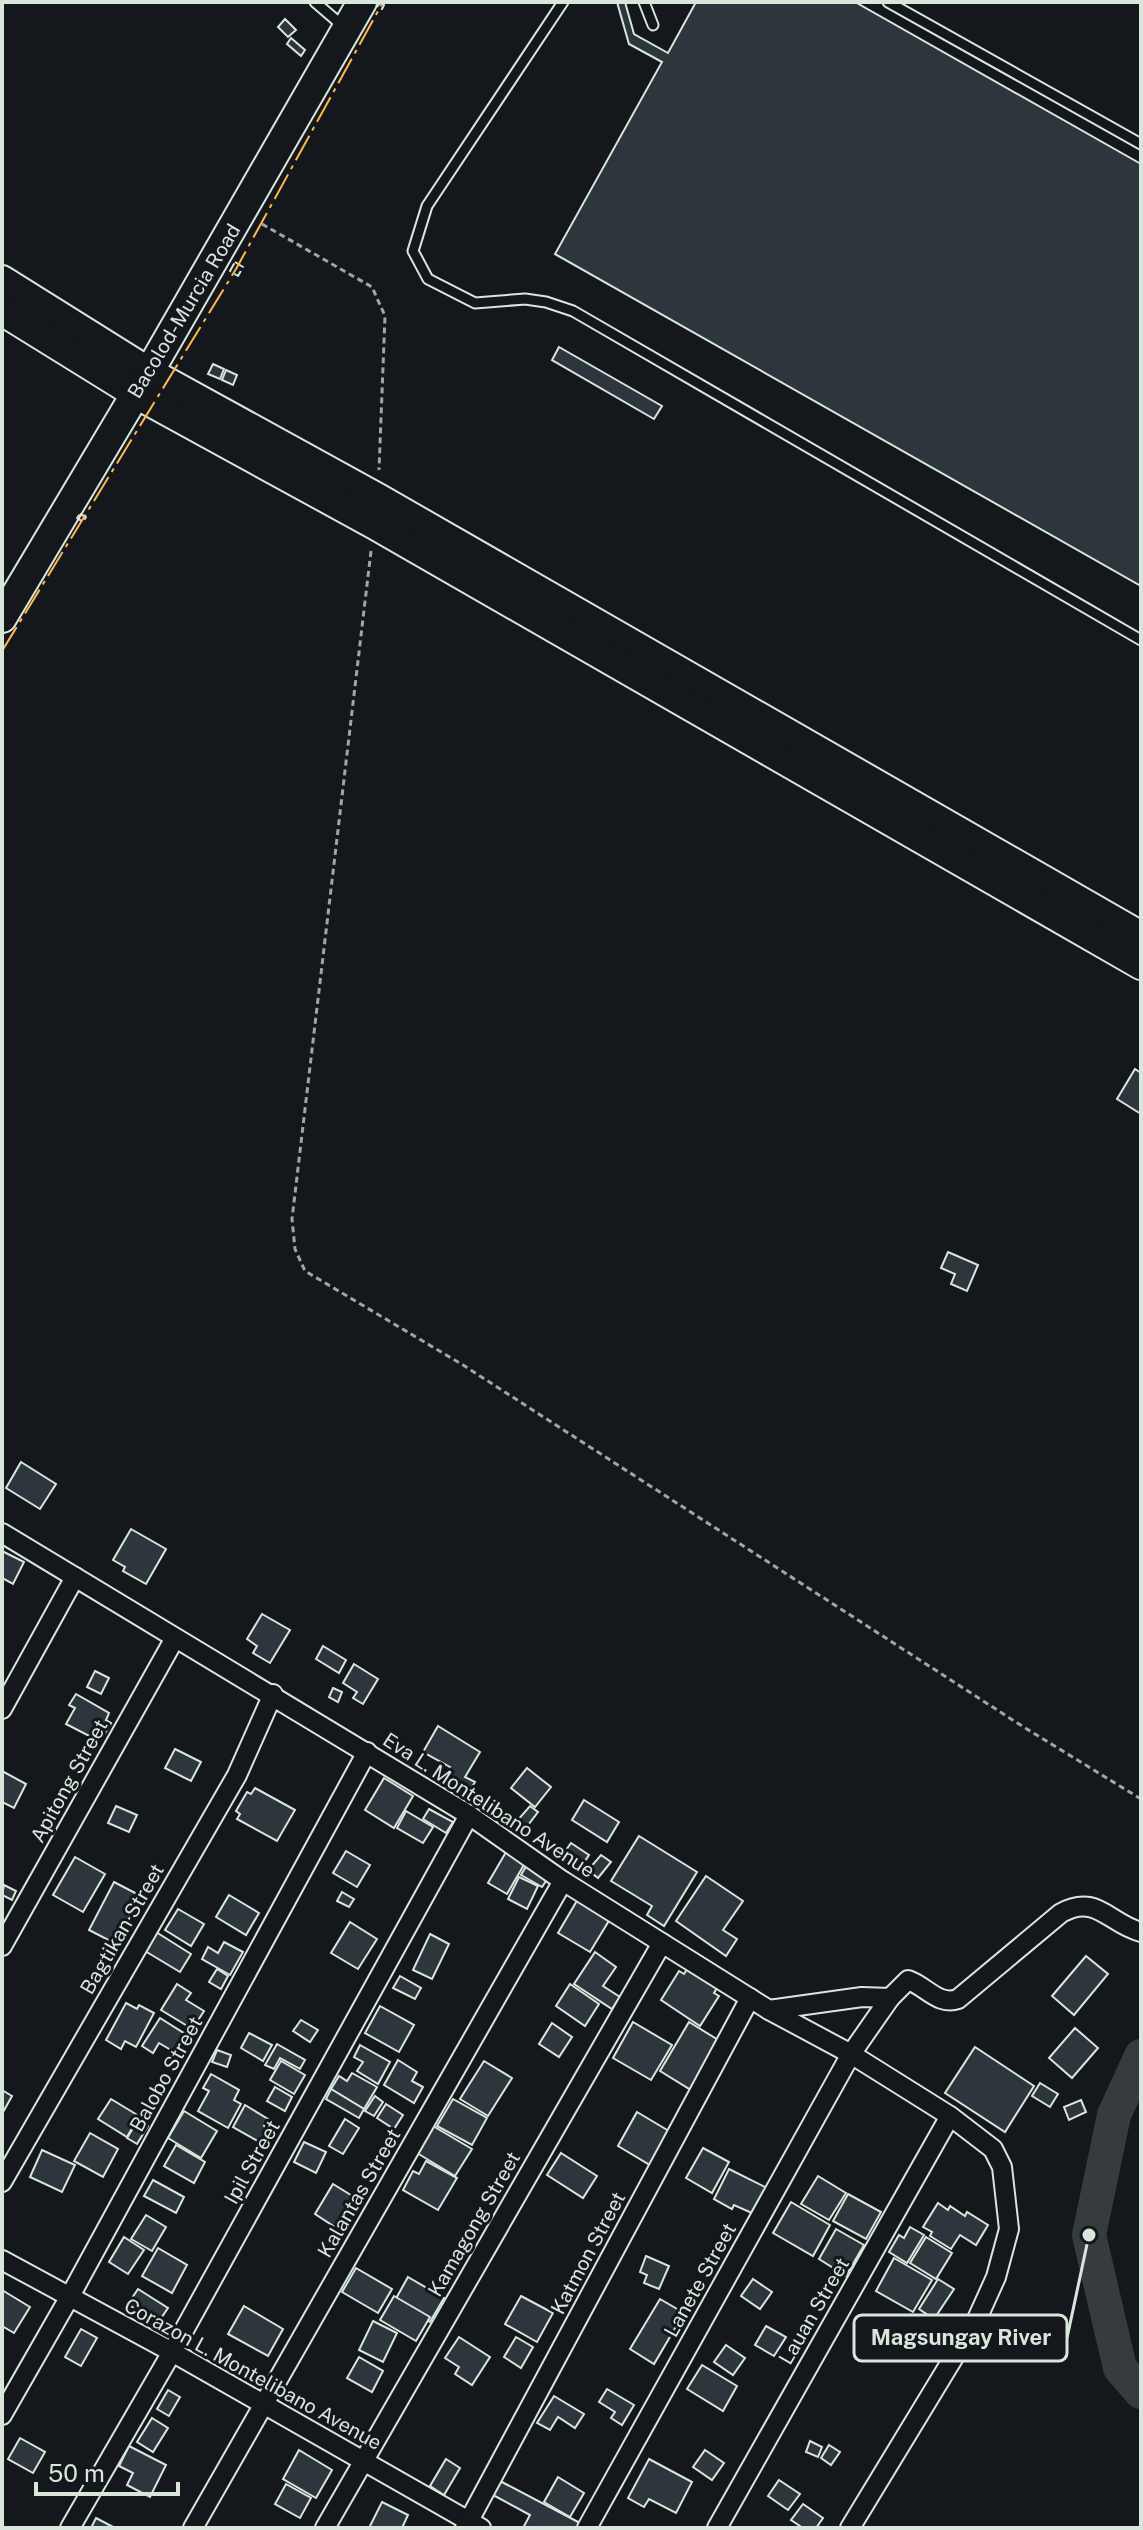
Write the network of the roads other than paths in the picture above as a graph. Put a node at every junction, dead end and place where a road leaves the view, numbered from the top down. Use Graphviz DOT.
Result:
graph roads {
  1 [pos="315,2"];
  2 [pos="362,2"];
  3 [pos="563,2"];
  4 [pos="644,2"];
  5 [pos="888,2"];
  6 [pos="653,25"];
  7 [pos="346,30"];
  8 [pos="1141,144"];
  9 [pos="2,280"];
  10 [pos="2,311"];
  11 [pos="142,383"];
  12 [pos="376,511"];
  13 [pos="2,618"];
  14 [pos="1141,640"];
  15 [pos="1141,936"];
  16 [pos="1141,965"];
  17 [pos="2,1533"];
  18 [pos="75,1577"];
  19 [pos="175,1638"];
  20 [pos="273,1694"];
  21 [pos="2,1709"];
  22 [pos="367,1752"];
  23 [pos="469,1815"];
  24 [pos="563,1881"];
  25 [pos="1141,1932"];
  26 [pos="662,1943"];
  27 [pos="2,1946"];
  28 [pos="750,1998"];
  29 [pos="890,1998"];
  30 [pos="769,2010"];
  31 [pos="851,2054"];
  32 [pos="950,2116"];
  33 [pos="2,2182"];
  34 [pos="2,2260"];
  35 [pos="69,2298"];
  36 [pos="172,2352"];
  37 [pos="263,2404"];
  38 [pos="2,2415"];
  39 [pos="363,2461"];
  40 [pos="471,2526"];
  41 [pos="70,2528"];
  42 [pos="193,2528"];
  43 [pos="325,2528"];
  44 [pos="587,2528"];
  45 [pos="717,2528"];
  46 [pos="850,2528"];
  1 -- 7 [label="lane"];
  2 -- 7 [label="main road, Bacolod-Murcia Road"];
  3 -- 14 [label="lane"];
  4 -- 6 [label="lane"];
  5 -- 8 [label="lane"];
  7 -- 11 [label="main road, Bacolod-Murcia Road"];
  9 -- 11 [label="main road"];
  10 -- 11 [label="main road"];
  11 -- 12 [label="main road"];
  11 -- 13 [label="main road, Bacolod-Murcia Road"];
  12 -- 15 [label="main road"];
  12 -- 16 [label="main road"];
  17 -- 18 [label="street, Eva L. Montelibano Avenue"];
  18 -- 19 [label="street, Eva L. Montelibano Avenue"];
  18 -- 21 [label="street"];
  19 -- 20 [label="street, Eva L. Montelibano Avenue"];
  19 -- 27 [label="street, Apitong Street"];
  20 -- 22 [label="street, Eva L. Montelibano Avenue"];
  20 -- 33 [label="street, Bagtikan Street"];
  22 -- 23 [label="street, Eva L. Montelibano Avenue"];
  22 -- 35 [label="street, Balobo Street"];
  23 -- 24 [label="street, Eva L. Montelibano Avenue"];
  23 -- 36 [label="street, Ipil Street"];
  24 -- 26 [label="street, Eva L. Montelibano Avenue"];
  24 -- 37 [label="street, Kalantas Street"];
  25 -- 29 [label="street"];
  26 -- 28 [label="street, Eva L. Montelibano Avenue"];
  26 -- 39 [label="street, Kamagong Street"];
  28 -- 30 [label="street, Eva L. Montelibano Avenue"];
  28 -- 40 [label="street, Katmon Street"];
  29 -- 30 [label="street"];
  29 -- 31 [label="street, Lanete Street"];
  30 -- 31 [label="street, Eva L. Montelibano Avenue"];
  31 -- 32 [label="street, Eva L. Montelibano Avenue"];
  31 -- 44 [label="street, Lanete Street"];
  32 -- 45 [label="street, Lauan Street"];
  32 -- 46 [label="street, Eva L. Montelibano Avenue"];
  34 -- 35 [label="street, Corazon L. Montelibano Avenue"];
  35 -- 36 [label="street, Corazon L. Montelibano Avenue"];
  35 -- 38 [label="street, Balobo Street"];
  36 -- 37 [label="street, Corazon L. Montelibano Avenue"];
  36 -- 41 [label="street, Ipil Street"];
  37 -- 39 [label="street, Corazon L. Montelibano Avenue"];
  37 -- 42 [label="street, Kalantas Street"];
  39 -- 40 [label="street, Corazon L. Montelibano Avenue"];
  39 -- 43 [label="street, Kamagong Street"];
}
